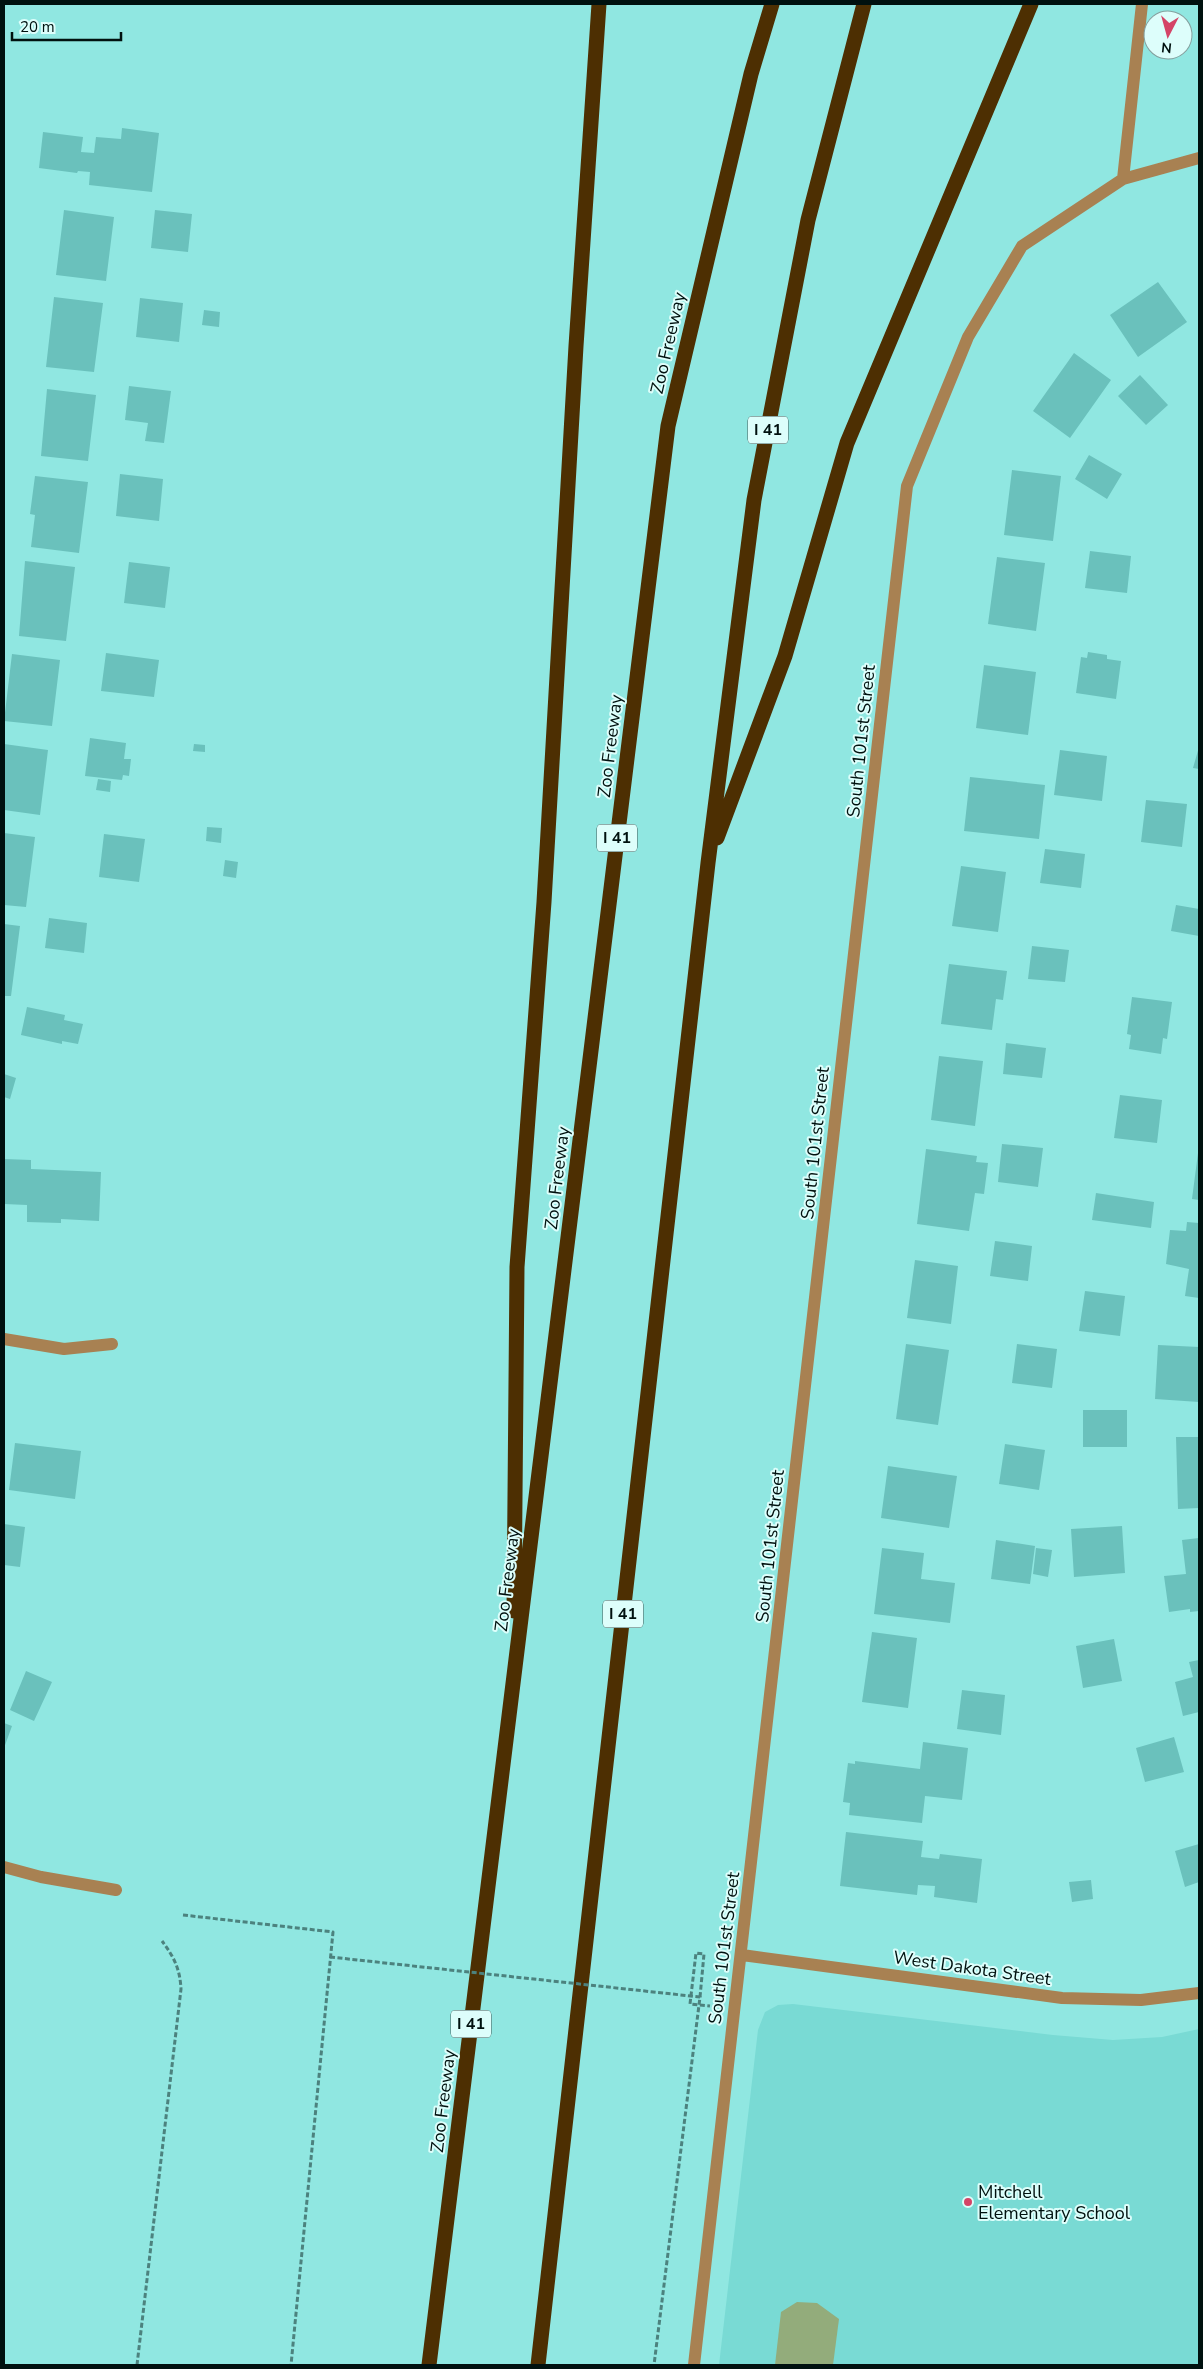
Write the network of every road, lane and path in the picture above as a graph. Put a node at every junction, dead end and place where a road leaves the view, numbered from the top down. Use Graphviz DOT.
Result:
graph roads {
  1 [pos="599,4"];
  2 [pos="772,4"];
  3 [pos="864,4"];
  4 [pos="1030,4"];
  5 [pos="1142,4"];
  6 [pos="1199,158"];
  7 [pos="1123,179"];
  8 [pos="708,863"];
  9 [pos="4,1339"];
  10 [pos="112,1344"];
  11 [pos="514,1682"];
  12 [pos="4,1867"];
  13 [pos="116,1890"];
  14 [pos="183,1914"];
  15 [pos="162,1942"];
  16 [pos="742,1954"];
  17 [pos="330,1957"];
  18 [pos="1199,1994"];
  19 [pos="700,1997"];
  20 [pos="710,2006"];
  21 [pos="137,2365"];
  22 [pos="290,2365"];
  23 [pos="429,2365"];
  24 [pos="538,2365"];
  25 [pos="654,2365"];
  26 [pos="694,2365"];
  1 -- 11 [label="highway"];
  2 -- 11 [label="highway, Zoo Freeway / I 41"];
  3 -- 8 [label="highway, I 41"];
  4 -- 8 [label="highway"];
  5 -- 7 [label="street"];
  6 -- 7 [label="street, South 101st Street"];
  7 -- 16 [label="street, South 101st Street"];
  8 -- 24 [label="highway, I 41"];
  9 -- 10 [label="street"];
  11 -- 23 [label="highway, Zoo Freeway / I 41"];
  12 -- 13 [label="street"];
  14 -- 17 [label="path"];
  15 -- 21 [label="path"];
  16 -- 18 [label="street, West Dakota Street"];
  16 -- 26 [label="street, South 101st Street"];
  17 -- 19 [label="path, bridge"];
  17 -- 22 [label="path"];
  19 -- 20 [label="path"];
  19 -- 25 [label="path, bridge"];
}
